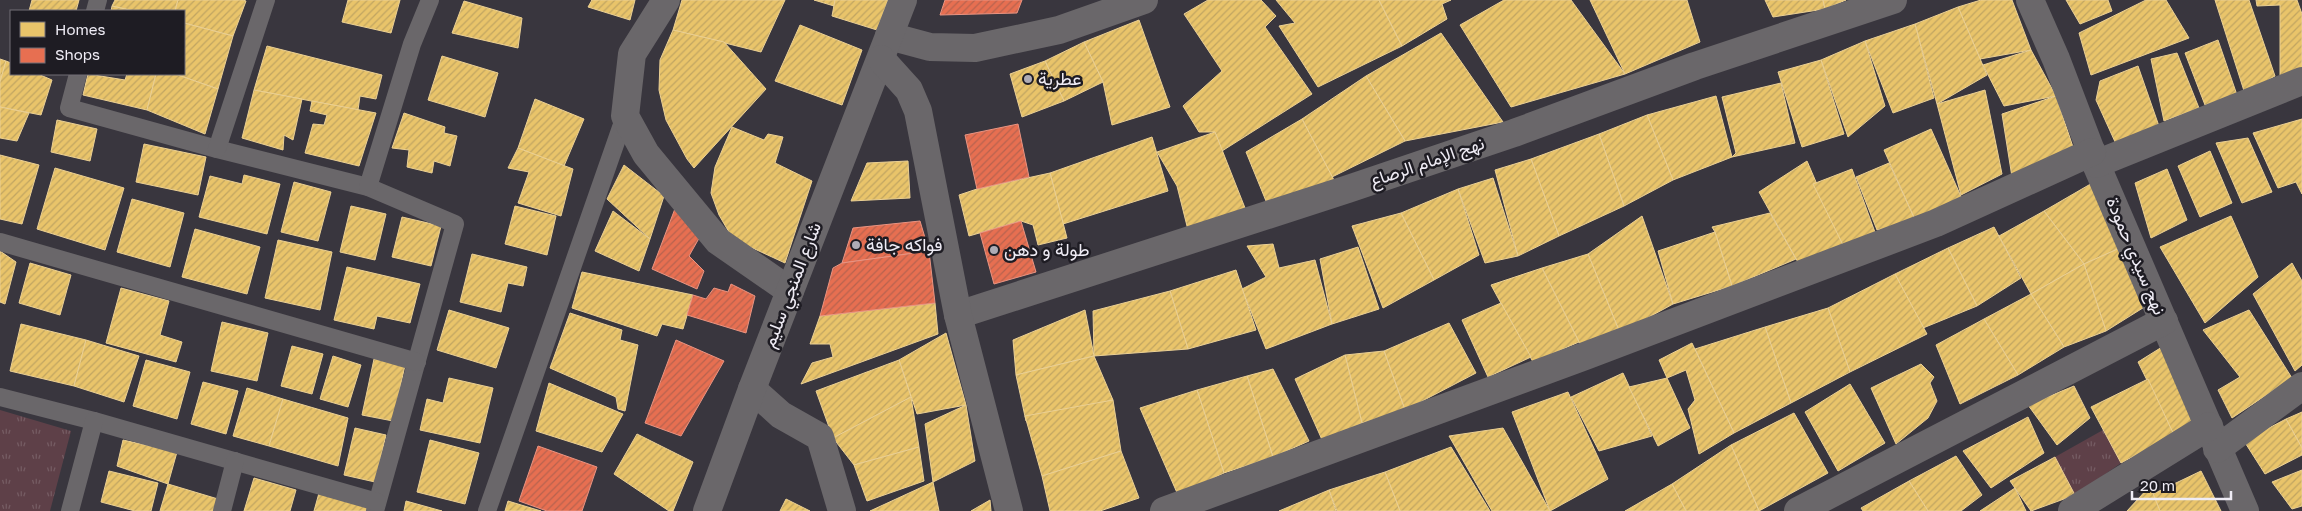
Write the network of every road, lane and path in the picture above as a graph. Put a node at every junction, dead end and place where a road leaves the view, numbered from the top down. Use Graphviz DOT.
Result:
graph roads {
  1 [pos="266,0"];
  2 [pos="430,0"];
  3 [pos="666,0"];
  4 [pos="902,0"];
  5 [pos="1144,0"];
  6 [pos="1893,0"];
  7 [pos="2030,0"];
  8 [pos="885,48"];
  9 [pos="78,75"];
  10 [pos="2302,81"];
  11 [pos="625,116"];
  12 [pos="218,149"];
  13 [pos="2094,158"];
  14 [pos="368,187"];
  15 [pos="0,242"];
  16 [pos="790,291"];
  17 [pos="958,315"];
  18 [pos="2164,321"];
  19 [pos="417,362"];
  20 [pos="2302,386"];
  21 [pos="752,389"];
  22 [pos="0,397"];
  23 [pos="94,421"];
  24 [pos="2213,437"];
  25 [pos="235,461"];
  26 [pos="376,506"];
  27 [pos="70,511"];
  28 [pos="222,511"];
  29 [pos="487,511"];
  30 [pos="707,511"];
  31 [pos="842,511"];
  32 [pos="1009,511"];
  33 [pos="1164,511"];
  34 [pos="1798,511"];
  35 [pos="2072,511"];
  36 [pos="2245,511"];
  1 -- 12 [label="lane"];
  2 -- 14 [label="lane"];
  3 -- 11 [label="street"];
  4 -- 8 [label="street, شارع المنجي سليم"];
  5 -- 8 [label="street"];
  6 -- 17 [label="street, نهج الإمام الرصاع"];
  7 -- 13 [label="street, نهج سيدي حمودة"];
  8 -- 16 [label="street, شارع المنجي سليم"];
  8 -- 17 [label="street"];
  9 -- 12 [label="lane"];
  10 -- 13 [label="street"];
  11 -- 16 [label="street"];
  11 -- 29 [label="lane"];
  12 -- 14 [label="lane"];
  13 -- 18 [label="street, نهج سيدي حمودة"];
  13 -- 33 [label="street"];
  14 -- 19 [label="lane"];
  15 -- 19 [label="lane"];
  16 -- 21 [label="street, شارع المنجي سليم"];
  17 -- 32 [label="street"];
  18 -- 24 [label="street, نهج سيدي حمودة"];
  18 -- 34 [label="street"];
  19 -- 26 [label="lane"];
  20 -- 24 [label="street"];
  21 -- 30 [label="street, شارع المنجي سليم"];
  21 -- 31 [label="street"];
  22 -- 23 [label="lane"];
  23 -- 25 [label="lane"];
  23 -- 27 [label="lane"];
  24 -- 35 [label="street"];
  24 -- 36 [label="street, نهج سيدي حمودة"];
  25 -- 26 [label="lane"];
  25 -- 28 [label="lane"];
}
